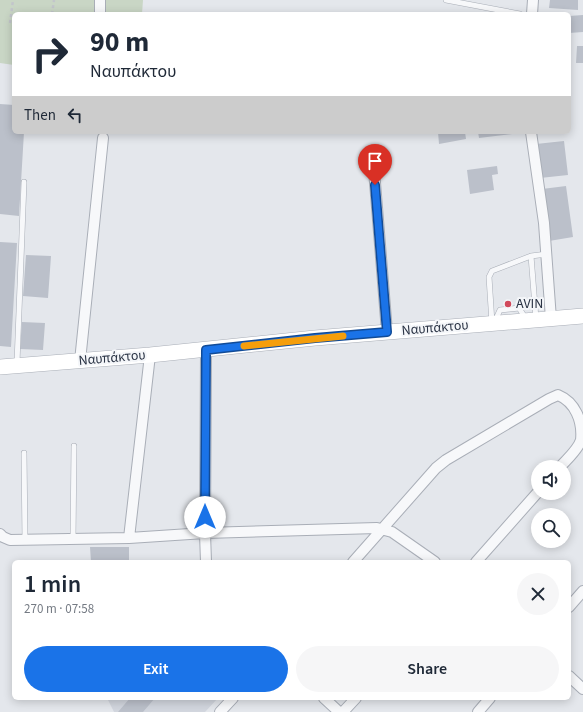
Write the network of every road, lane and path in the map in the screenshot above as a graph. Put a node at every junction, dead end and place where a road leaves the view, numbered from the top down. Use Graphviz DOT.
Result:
graph roads {
  1 [pos="13,0"];
  2 [pos="54,0"];
  3 [pos="100,0"];
  4 [pos="446,0"];
  5 [pos="534,0"];
  6 [pos="52,12"];
  7 [pos="100,12"];
  8 [pos="509,12"];
  9 [pos="532,12"];
  10 [pos="10,23"];
  11 [pos="531,134"];
  12 [pos="103,138"];
  13 [pos="374,170"];
  14 [pos="24,182"];
  15 [pos="547,254"];
  16 [pos="531,256"];
  17 [pos="583,316"];
  18 [pos="551,319"];
  19 [pos="532,321"];
  20 [pos="493,324"];
  21 [pos="387,332"];
  22 [pos="206,350"];
  23 [pos="150,355"];
  24 [pos="80,361"];
  25 [pos="17,366"];
  26 [pos="0,367"];
  27 [pos="74,446"];
  28 [pos="24,453"];
  29 [pos="566,460"];
  30 [pos="531,500"];
  31 [pos="382,528"];
  32 [pos="205,532"];
  33 [pos="0,534"];
  34 [pos="129,538"];
  35 [pos="25,540"];
  36 [pos="72,540"];
  37 [pos="206,560"];
  38 [pos="355,560"];
  39 [pos="432,560"];
  40 [pos="478,560"];
  41 [pos="583,591"];
  42 [pos="571,605"];
  43 [pos="571,678"];
  44 [pos="583,689"];
  45 [pos="231,700"];
  46 [pos="326,700"];
  47 [pos="354,700"];
  48 [pos="488,700"];
  49 [pos="220,712"];
  50 [pos="339,712"];
  51 [pos="343,712"];
  52 [pos="478,712"];
  1 -- 10 [label="path"];
  2 -- 6 [label="path"];
  3 -- 7 [label="street"];
  4 -- 8 [label="lane"];
  5 -- 9 [label="street"];
  11 -- 15 [label="street"];
  12 -- 24 [label="street"];
  13 -- 21 [label="street"];
  14 -- 25 [label="lane"];
  15 -- 16 [label="lane"];
  15 -- 18 [label="street"];
  16 -- 19 [label="lane"];
  16 -- 20 [label="lane"];
  17 -- 18 [label="main road, Ναυπάκτου"];
  18 -- 19 [label="main road, Ναυπάκτου"];
  19 -- 20 [label="main road, Ναυπάκτου"];
  20 -- 21 [label="main road, Ναυπάκτου"];
  21 -- 22 [label="main road, Ναυπάκτου"];
  22 -- 23 [label="main road, Ναυπάκτου"];
  22 -- 32 [label="street"];
  23 -- 24 [label="main road, Ναυπάκτου"];
  23 -- 34 [label="street"];
  24 -- 25 [label="main road, Ναυπάκτου"];
  25 -- 26 [label="main road, Ναυπάκτου"];
  27 -- 36 [label="lane"];
  28 -- 35 [label="lane"];
  29 -- 31 [label="street"];
  30 -- 40 [label="street"];
  31 -- 32 [label="street"];
  31 -- 38 [label="street"];
  31 -- 39 [label="street"];
  32 -- 34 [label="street"];
  32 -- 37 [label="street"];
  33 -- 35 [label="street"];
  34 -- 36 [label="street"];
  35 -- 36 [label="street"];
  41 -- 42 [label="street"];
  43 -- 44 [label="street"];
  45 -- 49 [label="street"];
  46 -- 50 [label="street"];
  47 -- 51 [label="street"];
  48 -- 52 [label="street"];
}
